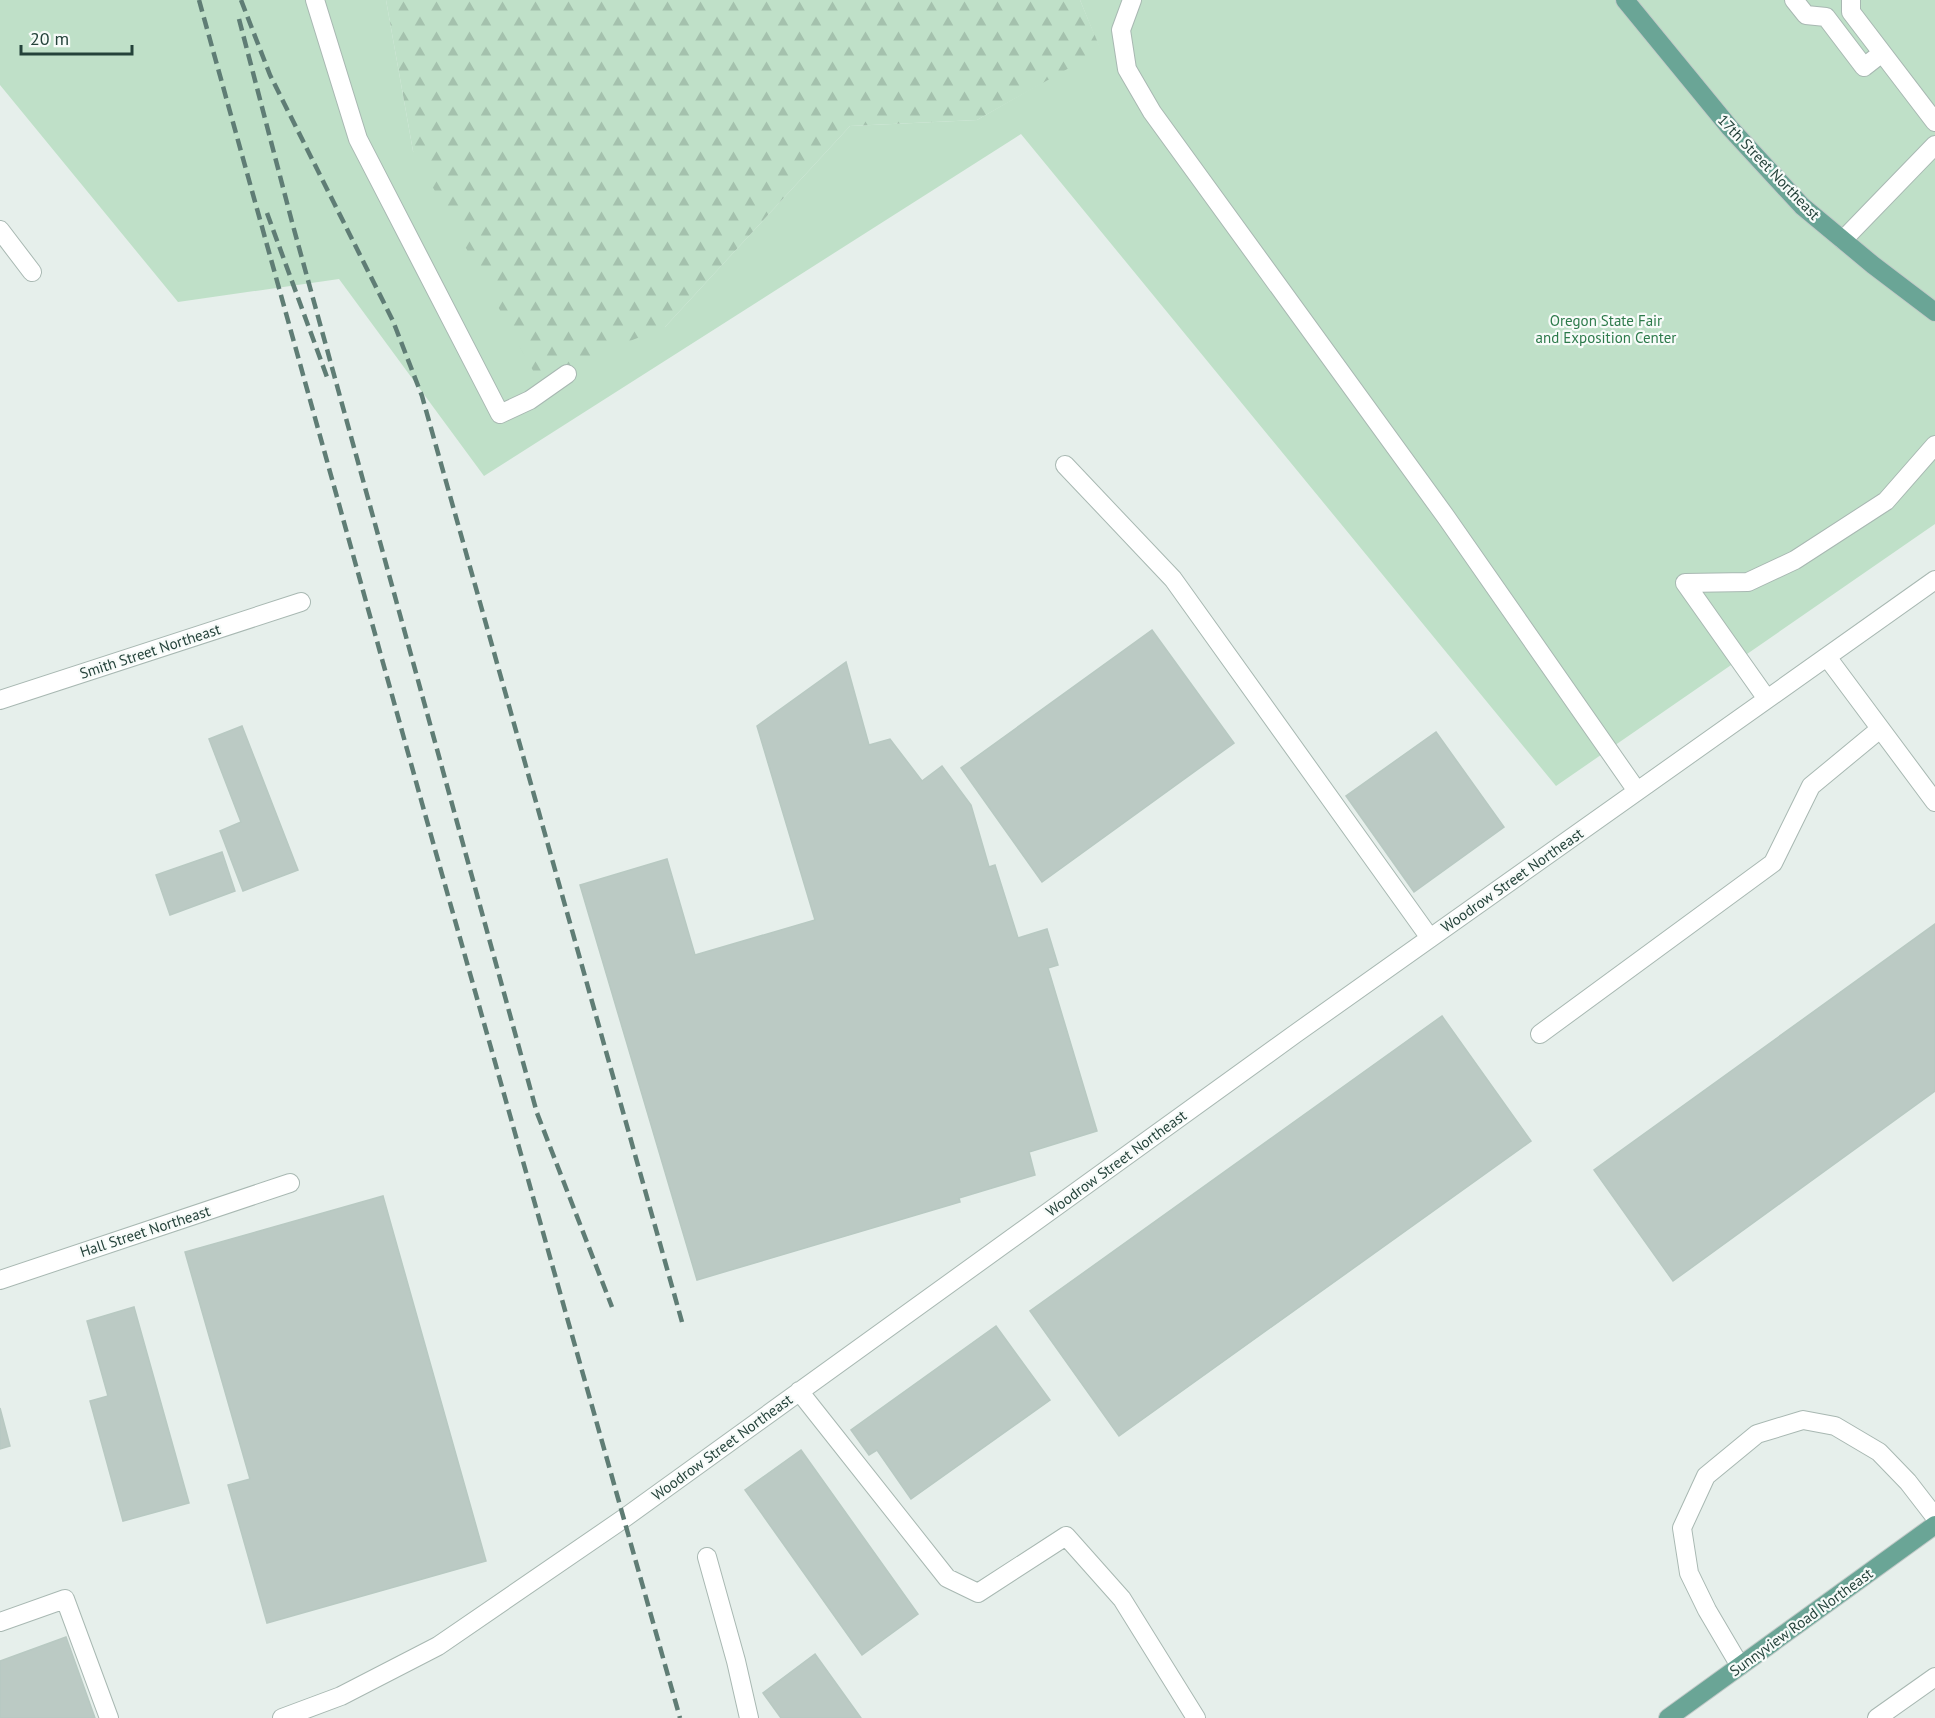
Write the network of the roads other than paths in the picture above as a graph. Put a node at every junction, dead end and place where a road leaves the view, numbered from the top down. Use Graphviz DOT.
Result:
graph roads {
  1 [pos="315,0"];
  2 [pos="1132,0"];
  3 [pos="1625,0"];
  4 [pos="1794,0"];
  5 [pos="1851,0"];
  6 [pos="1882,53"];
  7 [pos="1935,122"];
  8 [pos="1935,145"];
  9 [pos="0,230"];
  10 [pos="1843,240"];
  11 [pos="32,272"];
  12 [pos="1935,312"];
  13 [pos="567,374"];
  14 [pos="1935,445"];
  15 [pos="1065,465"];
  16 [pos="1935,580"];
  17 [pos="300,602"];
  18 [pos="1827,657"];
  19 [pos="1767,699"];
  20 [pos="0,700"];
  21 [pos="1880,729"];
  22 [pos="1637,791"];
  23 [pos="1935,802"];
  24 [pos="1430,938"];
  25 [pos="1540,1034"];
  26 [pos="290,1183"];
  27 [pos="0,1280"];
  28 [pos="799,1390"];
  29 [pos="1935,1517"];
  30 [pos="1935,1525"];
  31 [pos="707,1557"];
  32 [pos="0,1622"];
  33 [pos="1740,1666"];
  34 [pos="1935,1677"];
  35 [pos="109,1718"];
  36 [pos="282,1718"];
  37 [pos="749,1718"];
  38 [pos="1196,1718"];
  39 [pos="1668,1718"];
  40 [pos="1878,1718"];
  1 -- 13 [label="street"];
  2 -- 22 [label="street"];
  3 -- 10 [label="main road, 17th Street Northeast"];
  4 -- 6 [label="street"];
  5 -- 6 [label="street"];
  6 -- 7 [label="street"];
  8 -- 10 [label="street"];
  9 -- 11 [label="street"];
  10 -- 12 [label="main road, 17th Street Northeast"];
  14 -- 19 [label="street"];
  15 -- 24 [label="street"];
  16 -- 18 [label="street, Woodrow Street Northeast"];
  17 -- 20 [label="street, Smith Street Northeast"];
  18 -- 19 [label="street, Woodrow Street Northeast"];
  18 -- 21 [label="street"];
  19 -- 22 [label="street, Woodrow Street Northeast"];
  21 -- 23 [label="street"];
  21 -- 25 [label="street"];
  22 -- 24 [label="street, Woodrow Street Northeast"];
  24 -- 28 [label="street, Woodrow Street Northeast"];
  26 -- 27 [label="street, Hall Street Northeast"];
  28 -- 36 [label="street, Woodrow Street Northeast"];
  28 -- 38 [label="street"];
  29 -- 33 [label="street"];
  30 -- 33 [label="main road, Sunnyview Road Northeast"];
  31 -- 37 [label="street"];
  32 -- 35 [label="street"];
  33 -- 39 [label="main road, Sunnyview Road Northeast"];
  34 -- 40 [label="street"];
}
